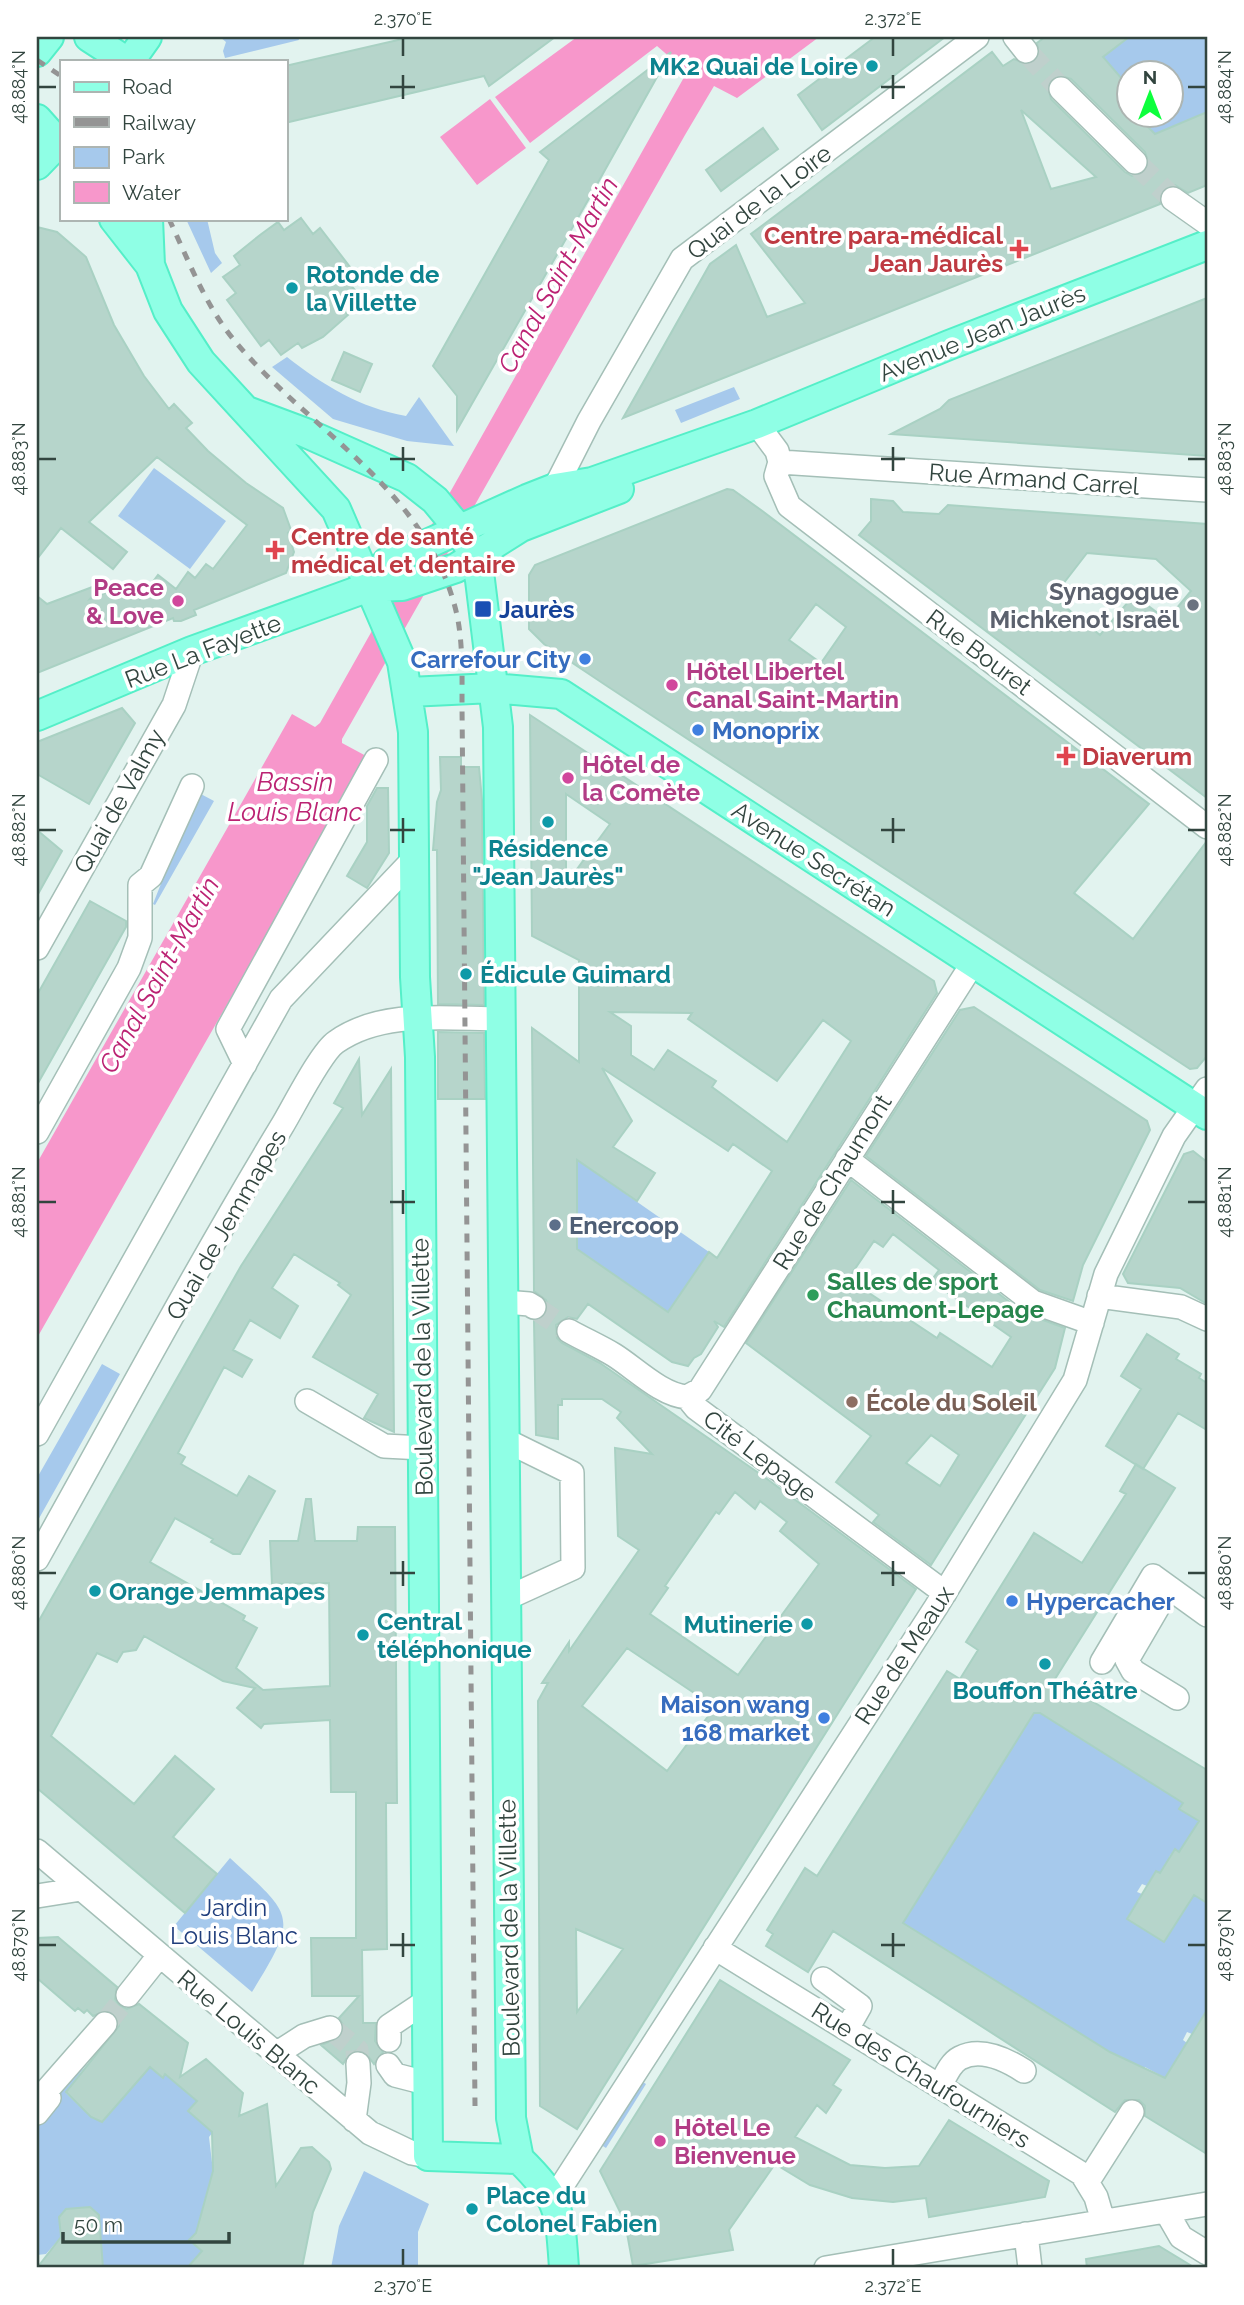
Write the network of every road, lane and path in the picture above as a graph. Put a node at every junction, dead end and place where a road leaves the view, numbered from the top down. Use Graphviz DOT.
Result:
graph roads {
  1 [pos="49,37"];
  2 [pos="89,37"];
  3 [pos="146,37"];
  4 [pos="977,37"];
  5 [pos="37,51"];
  6 [pos="125,60"];
  7 [pos="128,60"];
  8 [pos="1061,89"];
  9 [pos="37,119"];
  10 [pos="60,142"];
  11 [pos="60,144"];
  12 [pos="1135,162"];
  13 [pos="37,165"];
  14 [pos="1173,199"];
  15 [pos="115,220"];
  16 [pos="148,220"];
  17 [pos="1207,223"];
  18 [pos="1207,245"];
  19 [pos="150,265"];
  20 [pos="240,408"];
  21 [pos="757,424"];
  22 [pos="780,462"];
  23 [pos="555,488"];
  24 [pos="1207,490"];
  25 [pos="458,529"];
  26 [pos="475,557"];
  27 [pos="369,587"];
  28 [pos="192,651"];
  29 [pos="493,688"];
  30 [pos="409,692"];
  31 [pos="37,716"];
  32 [pos="376,761"];
  33 [pos="192,786"];
  34 [pos="1207,827"];
  35 [pos="414,860"];
  36 [pos="37,947"];
  37 [pos="973,963"];
  38 [pos="417,1018"];
  39 [pos="501,1019"];
  40 [pos="245,1064"];
  41 [pos="1203,1104"];
  42 [pos="37,1132"];
  43 [pos="847,1159"];
  44 [pos="1099,1296"];
  45 [pos="505,1302"];
  46 [pos="534,1307"];
  47 [pos="1207,1319"];
  48 [pos="1092,1323"];
  49 [pos="569,1331"];
  50 [pos="687,1396"];
  51 [pos="307,1401"];
  52 [pos="37,1434"];
  53 [pos="505,1440"];
  54 [pos="423,1448"];
  55 [pos="37,1559"];
  56 [pos="1161,1582"];
  57 [pos="945,1593"];
  58 [pos="505,1600"];
  59 [pos="1207,1615"];
  60 [pos="1102,1662"];
  61 [pos="1177,1698"];
  62 [pos="37,1852"];
  63 [pos="81,1889"];
  64 [pos="37,1896"];
  65 [pos="715,1948"];
  66 [pos="159,1956"];
  67 [pos="823,1979"];
  68 [pos="128,1995"];
  69 [pos="428,2000"];
  70 [pos="105,2024"];
  71 [pos="330,2028"];
  72 [pos="847,2029"];
  73 [pos="389,2040"];
  74 [pos="276,2054"];
  75 [pos="358,2064"];
  76 [pos="388,2065"];
  77 [pos="1024,2071"];
  78 [pos="426,2083"];
  79 [pos="940,2086"];
  80 [pos="1132,2112"];
  81 [pos="37,2113"];
  82 [pos="354,2120"];
  83 [pos="428,2156"];
  84 [pos="519,2159"];
  85 [pos="1088,2181"];
  86 [pos="554,2198"];
  87 [pos="1207,2204"];
  88 [pos="1166,2211"];
  89 [pos="1103,2221"];
  90 [pos="1026,2234"];
  91 [pos="1207,2253"];
  92 [pos="564,2268"];
  93 [pos="826,2268"];
  94 [pos="1030,2268"];
  1 -- 5 [label="main road"];
  2 -- 6 [label="main road"];
  3 -- 7 [label="main road"];
  4 -- 23 [label="street, Quai de la Loire"];
  8 -- 12 [label="street"];
  9 -- 10 [label="main road"];
  11 -- 13 [label="main road"];
  14 -- 17 [label="street"];
  15 -- 19 [label="main road"];
  16 -- 19 [label="main road"];
  18 -- 21 [label="main road, Avenue Jean Jaurès"];
  19 -- 20 [label="main road, Boulevard de la Villette"];
  20 -- 25 [label="main road"];
  20 -- 27 [label="main road, Boulevard de la Villette"];
  21 -- 22 [label="street"];
  21 -- 23 [label="main road, Avenue Jean Jaurès"];
  21 -- 26 [label="main road, Avenue Jean Jaurès"];
  22 -- 24 [label="street, Rue Armand Carrel"];
  22 -- 34 [label="street, Rue Bouret"];
  23 -- 25 [label="main road, Avenue Jean Jaurès"];
  25 -- 26 [label="main road"];
  25 -- 27 [label="main road, Avenue Jean Jaurès"];
  26 -- 27 [label="main road, Avenue Jean Jaurès"];
  26 -- 29 [label="main road, Boulevard de la Villette"];
  27 -- 28 [label="main road, Rue La Fayette"];
  27 -- 30 [label="main road, Boulevard de la Villette"];
  28 -- 31 [label="main road, Rue La Fayette"];
  28 -- 36 [label="street, Quai de Valmy"];
  29 -- 30 [label="main road, Avenue Secrétan"];
  29 -- 37 [label="main road, Avenue Secrétan"];
  29 -- 39 [label="main road, Boulevard de la Villette"];
  30 -- 35 [label="main road, Boulevard de la Villette"];
  32 -- 40 [label="street"];
  33 -- 42 [label="street"];
  35 -- 38 [label="main road, Boulevard de la Villette"];
  35 -- 40 [label="street"];
  37 -- 41 [label="main road, Avenue Secrétan"];
  37 -- 43 [label="street, Rue de Chaumont"];
  38 -- 39 [label="street, Quai de Jemmapes"];
  38 -- 54 [label="main road, Boulevard de la Villette"];
  38 -- 55 [label="street, Quai de Jemmapes"];
  39 -- 45 [label="main road, Boulevard de la Villette"];
  40 -- 52 [label="street"];
  41 -- 44 [label="street, Rue de Meaux"];
  43 -- 48 [label="street"];
  43 -- 50 [label="street, Rue de Chaumont"];
  44 -- 47 [label="street"];
  44 -- 48 [label="street, Rue de Meaux"];
  45 -- 46 [label="street"];
  45 -- 53 [label="main road, Boulevard de la Villette"];
  48 -- 57 [label="street, Rue de Meaux"];
  49 -- 50 [label="street, Cité Lepage"];
  50 -- 57 [label="street, Cité Lepage"];
  51 -- 54 [label="street"];
  53 -- 58 [label="main road, Boulevard de la Villette"];
  53 -- 58 [label="street"];
  54 -- 69 [label="main road, Boulevard de la Villette"];
  56 -- 59 [label="street"];
  56 -- 60 [label="street"];
  56 -- 61 [label="street"];
  57 -- 65 [label="street, Rue de Meaux"];
  58 -- 84 [label="main road, Boulevard de la Villette"];
  62 -- 63 [label="street, Rue Louis Blanc"];
  63 -- 64 [label="street"];
  63 -- 66 [label="street, Rue Louis Blanc"];
  65 -- 72 [label="street, Rue des Chaufourniers"];
  65 -- 86 [label="street, Rue de Meaux"];
  66 -- 68 [label="street"];
  66 -- 74 [label="street, Rue Louis Blanc"];
  67 -- 72 [label="street"];
  69 -- 73 [label="street"];
  69 -- 78 [label="main road, Boulevard de la Villette"];
  70 -- 81 [label="street"];
  71 -- 74 [label="street"];
  72 -- 79 [label="street, Rue des Chaufourniers"];
  74 -- 82 [label="street, Rue Louis Blanc"];
  75 -- 82 [label="street"];
  76 -- 78 [label="street"];
  77 -- 79 [label="street"];
  78 -- 83 [label="main road, Boulevard de la Villette"];
  79 -- 85 [label="street, Rue des Chaufourniers"];
  80 -- 85 [label="street"];
  82 -- 83 [label="street, Rue Louis Blanc"];
  83 -- 84 [label="main road"];
  84 -- 86 [label="main road"];
  85 -- 89 [label="street"];
  86 -- 92 [label="main road"];
  87 -- 88 [label="street"];
  88 -- 89 [label="street"];
  88 -- 91 [label="street"];
  89 -- 90 [label="street"];
  90 -- 93 [label="street"];
  90 -- 94 [label="street"];
}
